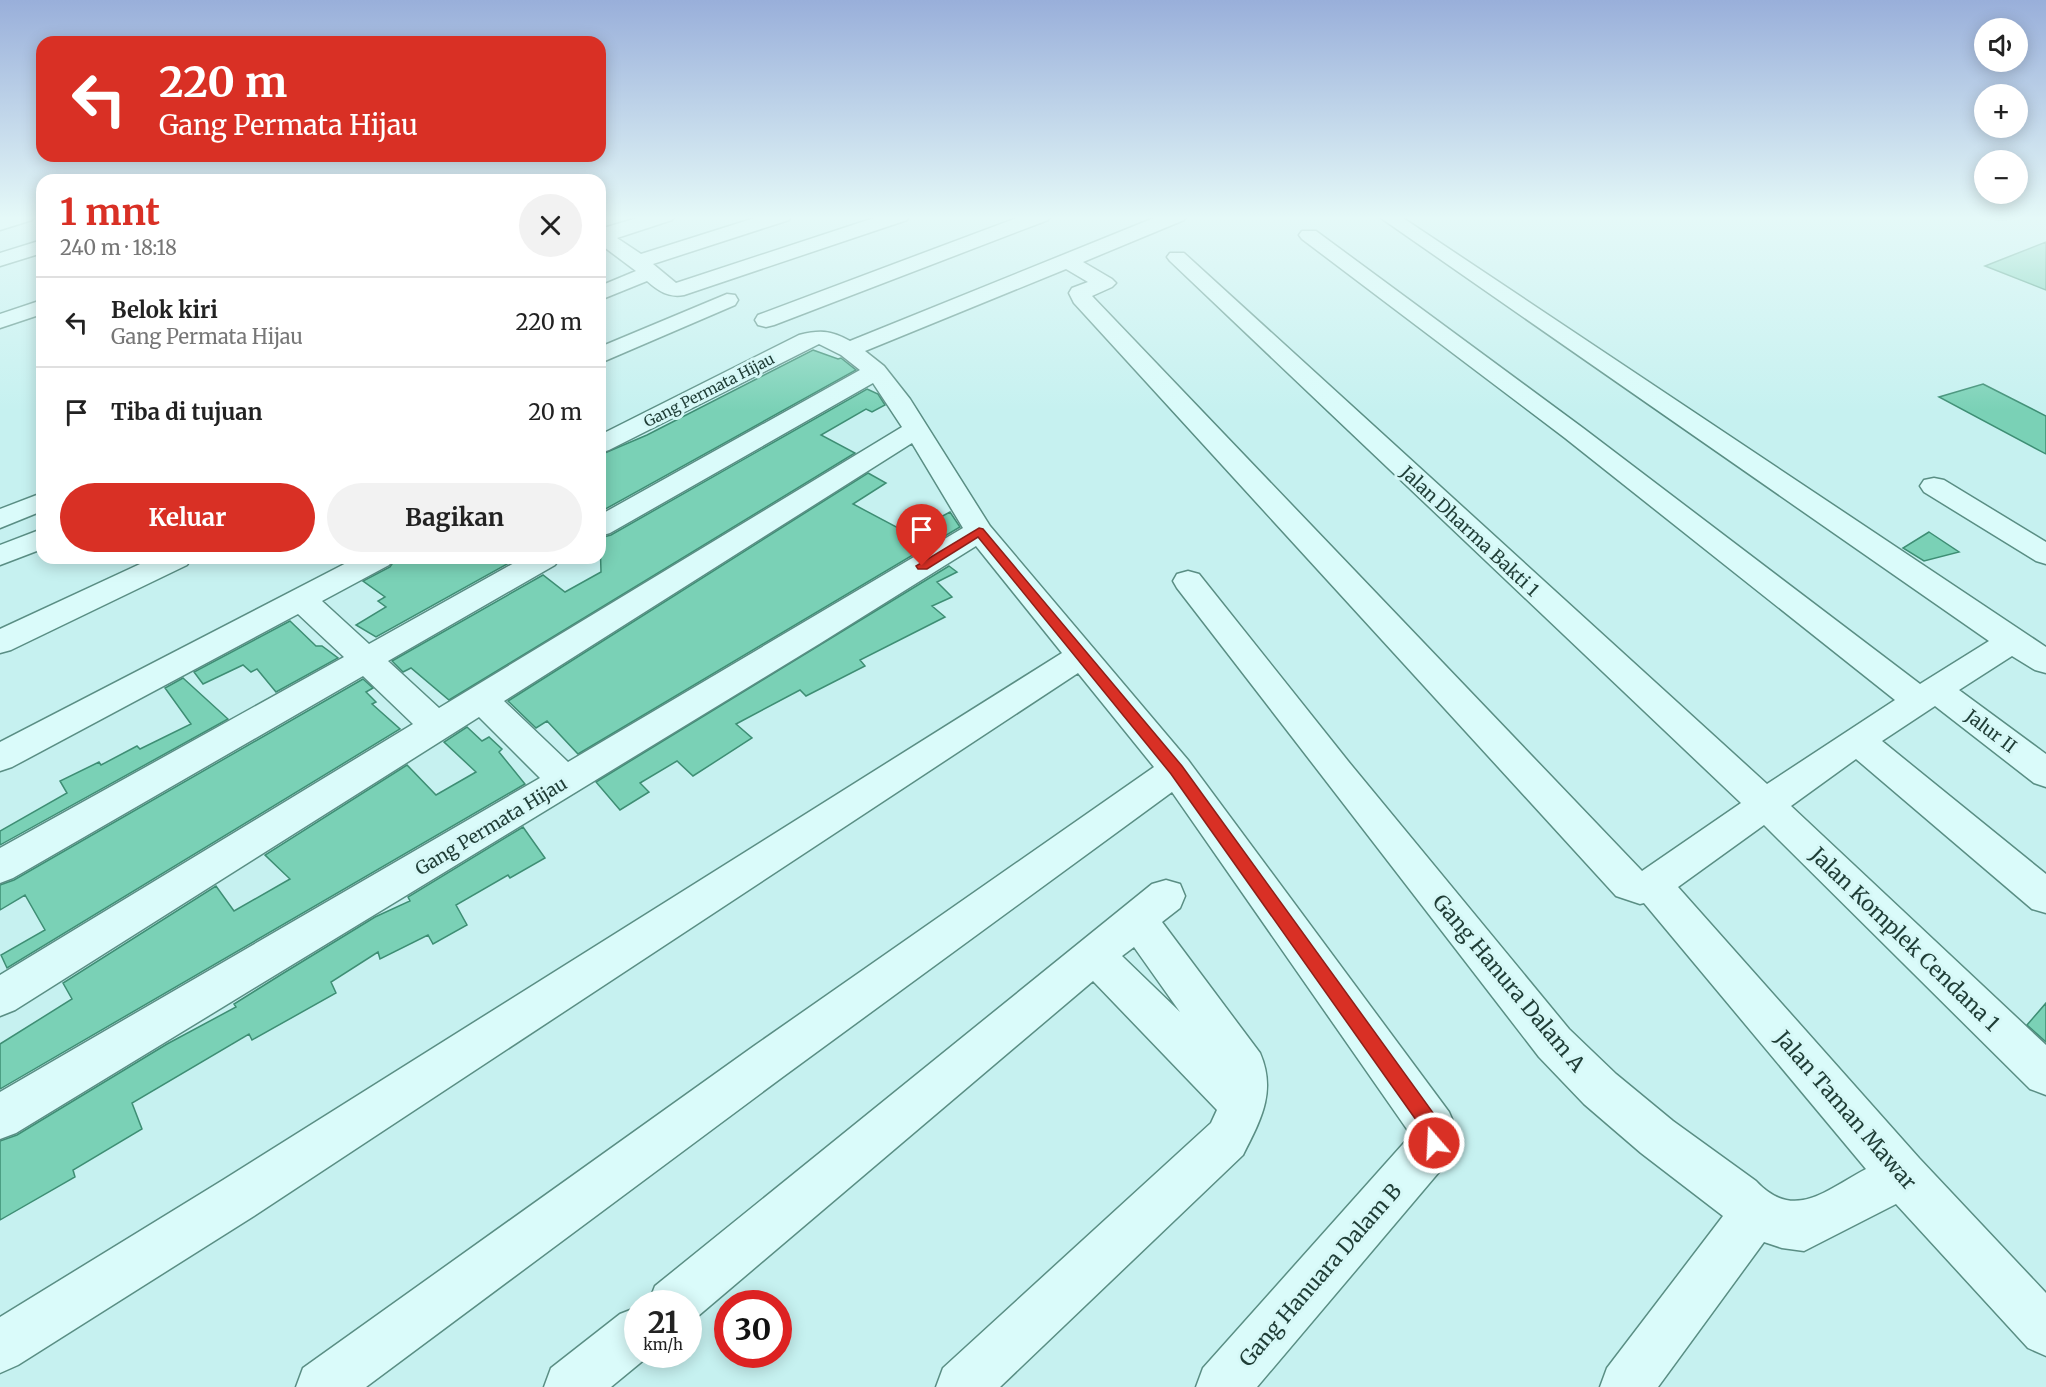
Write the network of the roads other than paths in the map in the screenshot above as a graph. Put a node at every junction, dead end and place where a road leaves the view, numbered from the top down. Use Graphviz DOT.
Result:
graph roads {
  1 [pos="657,281"];
  2 [pos="710,281"];
  3 [pos="870,281"];
  4 [pos="1022,281"];
  5 [pos="1101,281"];
  6 [pos="1203,281"];
  7 [pos="1371,281"];
  8 [pos="1482,281"];
  9 [pos="700,284"];
  10 [pos="727,300"];
  11 [pos="36,309"];
  12 [pos="766,320"];
  13 [pos="0,321"];
  14 [pos="813,339"];
  15 [pos="849,350"];
  16 [pos="606,353"];
  17 [pos="876,371"];
  18 [pos="916,429"];
  19 [pos="606,442"];
  20 [pos="1934,486"];
  21 [pos="36,504"];
  22 [pos="0,519"];
  23 [pos="606,524"];
  24 [pos="979,531"];
  25 [pos="36,541"];
  26 [pos="2046,555"];
  27 [pos="0,556"];
  28 [pos="164,564"];
  29 [pos="367,564"];
  30 [pos="534,564"];
  31 [pos="1188,581"];
  32 [pos="300,598"];
  33 [pos="2012,641"];
  34 [pos="0,642"];
  35 [pos="1081,656"];
  36 [pos="366,659"];
  37 [pos="2046,662"];
  38 [pos="1927,695"];
  39 [pos="481,698"];
  40 [pos="436,725"];
  41 [pos="1857,740"];
  42 [pos="0,758"];
  43 [pos="1176,770"];
  44 [pos="2046,773"];
  45 [pos="565,781"];
  46 [pos="1765,804"];
  47 [pos="0,867"];
  48 [pos="1652,885"];
  49 [pos="2046,897"];
  50 [pos="1095,956"];
  51 [pos="0,997"];
  52 [pos="2046,1074"];
  53 [pos="1244,1106"];
  54 [pos="0,1117"];
  55 [pos="1902,1175"];
  56 [pos="1749,1209"];
  57 [pos="690,1290"];
  58 [pos="2046,1330"];
  59 [pos="624,1343"];
  60 [pos="0,1347"];
  61 [pos="322,1387"];
  62 [pos="570,1387"];
  63 [pos="962,1387"];
  64 [pos="1222,1387"];
  65 [pos="1626,1387"];
  1 -- 9 [label="street"];
  2 -- 9 [label="street"];
  3 -- 12 [label="street"];
  4 -- 15 [label="street"];
  5 -- 48 [label="street"];
  6 -- 46 [label="street, Jalan Dharma Bakti 1"];
  7 -- 38 [label="street, Jalur II"];
  8 -- 33 [label="street"];
  9 -- 10 [label="street, Gang Hanuara Dalam B"];
  10 -- 12 [label="street, Gang Hanuara Dalam B"];
  10 -- 16 [label="street"];
  11 -- 13 [label="street"];
  12 -- 14 [label="street, Gang Hanuara Dalam B"];
  14 -- 15 [label="street, Gang Hanuara Dalam B"];
  14 -- 19 [label="street, Gang Permata Hijau"];
  15 -- 17 [label="street, Gang Hanuara Dalam B"];
  17 -- 18 [label="street, Gang Hanuara Dalam B"];
  17 -- 23 [label="street"];
  18 -- 24 [label="street, Gang Hanuara Dalam B"];
  18 -- 39 [label="street"];
  20 -- 26 [label="street"];
  21 -- 22 [label="street"];
  24 -- 35 [label="street, Gang Hanuara Dalam B"];
  24 -- 45 [label="street, Gang Permata Hijau"];
  25 -- 27 [label="street"];
  28 -- 34 [label="street"];
  29 -- 32 [label="street"];
  30 -- 36 [label="street"];
  31 -- 56 [label="street, Gang Hanura Dalam A"];
  32 -- 36 [label="street"];
  32 -- 42 [label="street"];
  33 -- 37 [label="street"];
  33 -- 38 [label="street"];
  35 -- 43 [label="street, Gang Hanuara Dalam B"];
  35 -- 60 [label="street"];
  36 -- 40 [label="street"];
  36 -- 47 [label="street"];
  38 -- 41 [label="street"];
  38 -- 44 [label="street, Jalur II"];
  39 -- 40 [label="street"];
  39 -- 45 [label="street"];
  40 -- 51 [label="street"];
  41 -- 46 [label="street"];
  41 -- 49 [label="street"];
  43 -- 61 [label="street"];
  43 -- 64 [label="street, Gang Hanuara Dalam B"];
  45 -- 54 [label="street, Gang Permata Hijau"];
  46 -- 48 [label="street"];
  46 -- 52 [label="street, Jalan Komplek Cendana 1"];
  48 -- 55 [label="street, Jalan Taman Mawar"];
  50 -- 53 [label="street"];
  50 -- 53 [label="street"];
  50 -- 57 [label="street"];
  53 -- 63 [label="street"];
  55 -- 56 [label="street, Gang Hanura Dalam A"];
  55 -- 58 [label="street, Jalan Taman Mawar"];
  56 -- 65 [label="street"];
  59 -- 62 [label="street"];
}
